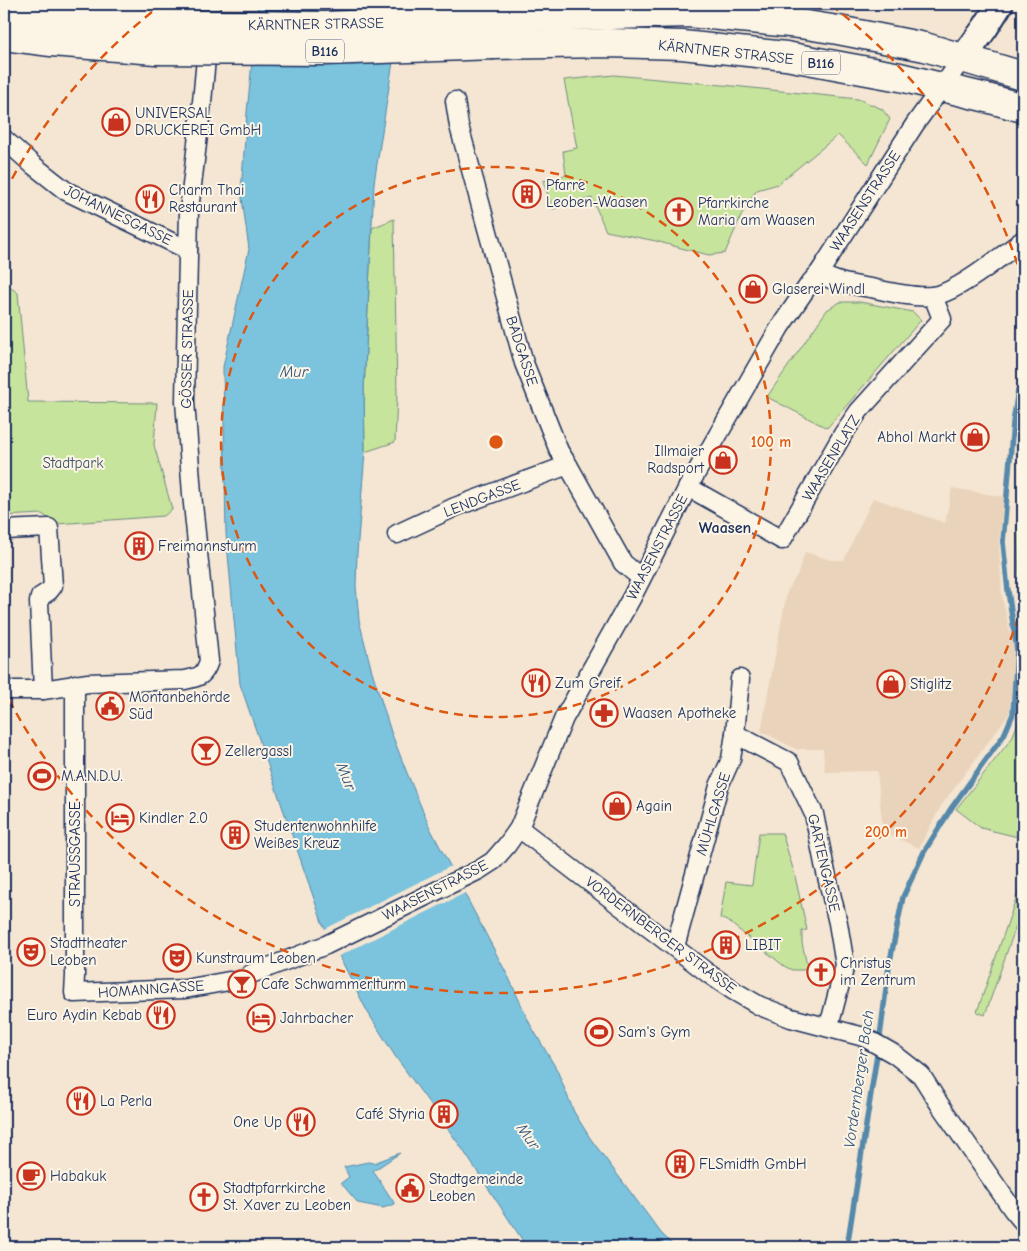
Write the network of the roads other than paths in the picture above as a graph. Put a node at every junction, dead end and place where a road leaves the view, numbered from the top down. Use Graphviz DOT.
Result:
graph roads {
  1 [pos="211,4"];
  2 [pos="1000,4"];
  3 [pos="4,8"];
  4 [pos="4,36"];
  5 [pos="157,37"];
  6 [pos="964,58"];
  7 [pos="1023,76"];
  8 [pos="942,87"];
  9 [pos="455,101"];
  10 [pos="1023,108"];
  11 [pos="4,139"];
  12 [pos="1023,240"];
  13 [pos="188,250"];
  14 [pos="819,273"];
  15 [pos="933,296"];
  16 [pos="568,465"];
  17 [pos="688,488"];
  18 [pos="4,530"];
  19 [pos="397,534"];
  20 [pos="641,578"];
  21 [pos="740,679"];
  22 [pos="75,684"];
  23 [pos="4,690"];
  24 [pos="43,690"];
  25 [pos="735,734"];
  26 [pos="519,828"];
  27 [pos="675,947"];
  28 [pos="251,974"];
  29 [pos="229,981"];
  30 [pos="74,994"];
  31 [pos="828,1027"];
  32 [pos="1023,1222"];
  1 -- 13 [label="street, GÖSSER STRASSE"];
  2 -- 6 [label="main road"];
  3 -- 5 [label="main road, KÄRNTNER STRASSE / B116"];
  4 -- 5 [label="main road, KÄRNTNER STRASSE / B116"];
  5 -- 6 [label="main road, KÄRNTNER STRASSE / B116, bridge"];
  5 -- 8 [label="main road, KÄRNTNER STRASSE / B116, bridge"];
  6 -- 7 [label="main road, B116"];
  6 -- 8 [label="street"];
  8 -- 10 [label="main road, B116"];
  8 -- 14 [label="street, WAASENSTRASSE"];
  9 -- 16 [label="street, BADGASSE"];
  11 -- 13 [label="street, JOHANNESGASSE"];
  12 -- 15 [label="street"];
  13 -- 22 [label="street, GÖSSER STRASSE"];
  14 -- 15 [label="street"];
  14 -- 17 [label="street, WAASENSTRASSE"];
  15 -- 17 [label="street, WAASENPLATZ"];
  16 -- 19 [label="street, LENDGASSE"];
  16 -- 20 [label="street, BADGASSE"];
  17 -- 20 [label="street, WAASENSTRASSE"];
  18 -- 24 [label="street"];
  20 -- 26 [label="street, WAASENSTRASSE"];
  21 -- 25 [label="street, MÜHLGASSE"];
  22 -- 24 [label="street"];
  22 -- 30 [label="street, STRAUSSGASSE"];
  23 -- 24 [label="street"];
  25 -- 27 [label="street, MÜHLGASSE"];
  25 -- 31 [label="street, GARTENGASSE"];
  26 -- 27 [label="street, VORDERNBERGER STRASSE"];
  26 -- 28 [label="street, WAASENSTRASSE"];
  27 -- 31 [label="street, VORDERNBERGER STRASSE"];
  29 -- 30 [label="street, HOMANNGASSE"];
  31 -- 32 [label="street, VORDERNBERGER STRASSE"];
}
